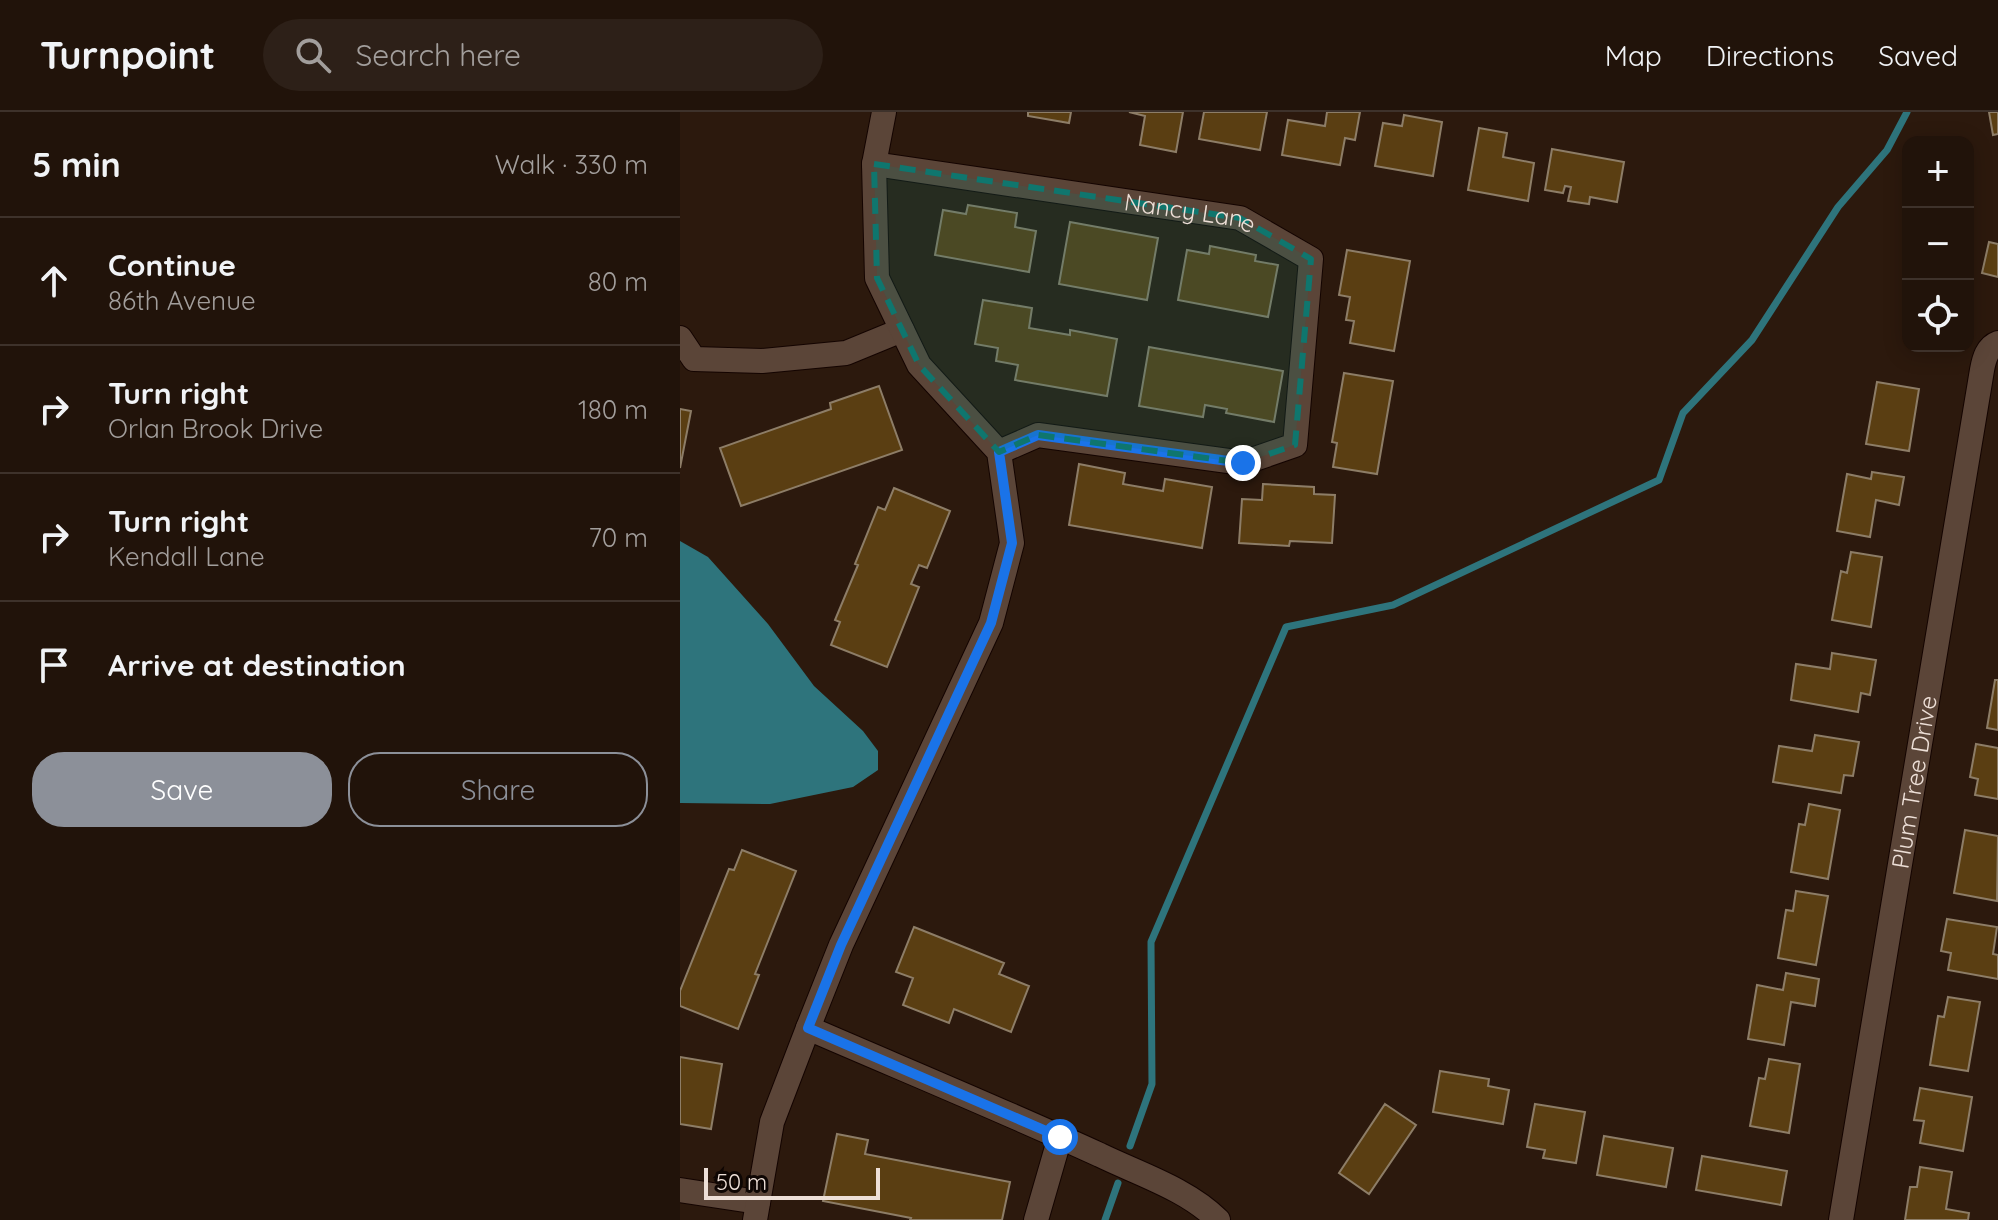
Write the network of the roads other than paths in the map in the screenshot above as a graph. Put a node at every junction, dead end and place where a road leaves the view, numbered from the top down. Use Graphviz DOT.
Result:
graph roads {
  1 [pos="884,112"];
  2 [pos="874,164"];
  3 [pos="902,330"];
  4 [pos="1996,344"];
  5 [pos="683,349"];
  6 [pos="999,452"];
  7 [pos="808,1028"];
  8 [pos="1060,1137"];
  9 [pos="680,1190"];
  10 [pos="756,1211"];
  11 [pos="1036,1220"];
  12 [pos="1218,1220"];
  13 [pos="1841,1220"];
  1 -- 2 [label="street"];
  2 -- 3 [label="street"];
  2 -- 6 [label="street, Nancy Lane"];
  3 -- 5 [label="street"];
  3 -- 6 [label="street"];
  4 -- 13 [label="street, Plum Tree Drive"];
  6 -- 7 [label="street"];
  7 -- 8 [label="street"];
  7 -- 10 [label="street"];
  8 -- 11 [label="street"];
  8 -- 12 [label="street"];
  9 -- 10 [label="street"];
}
